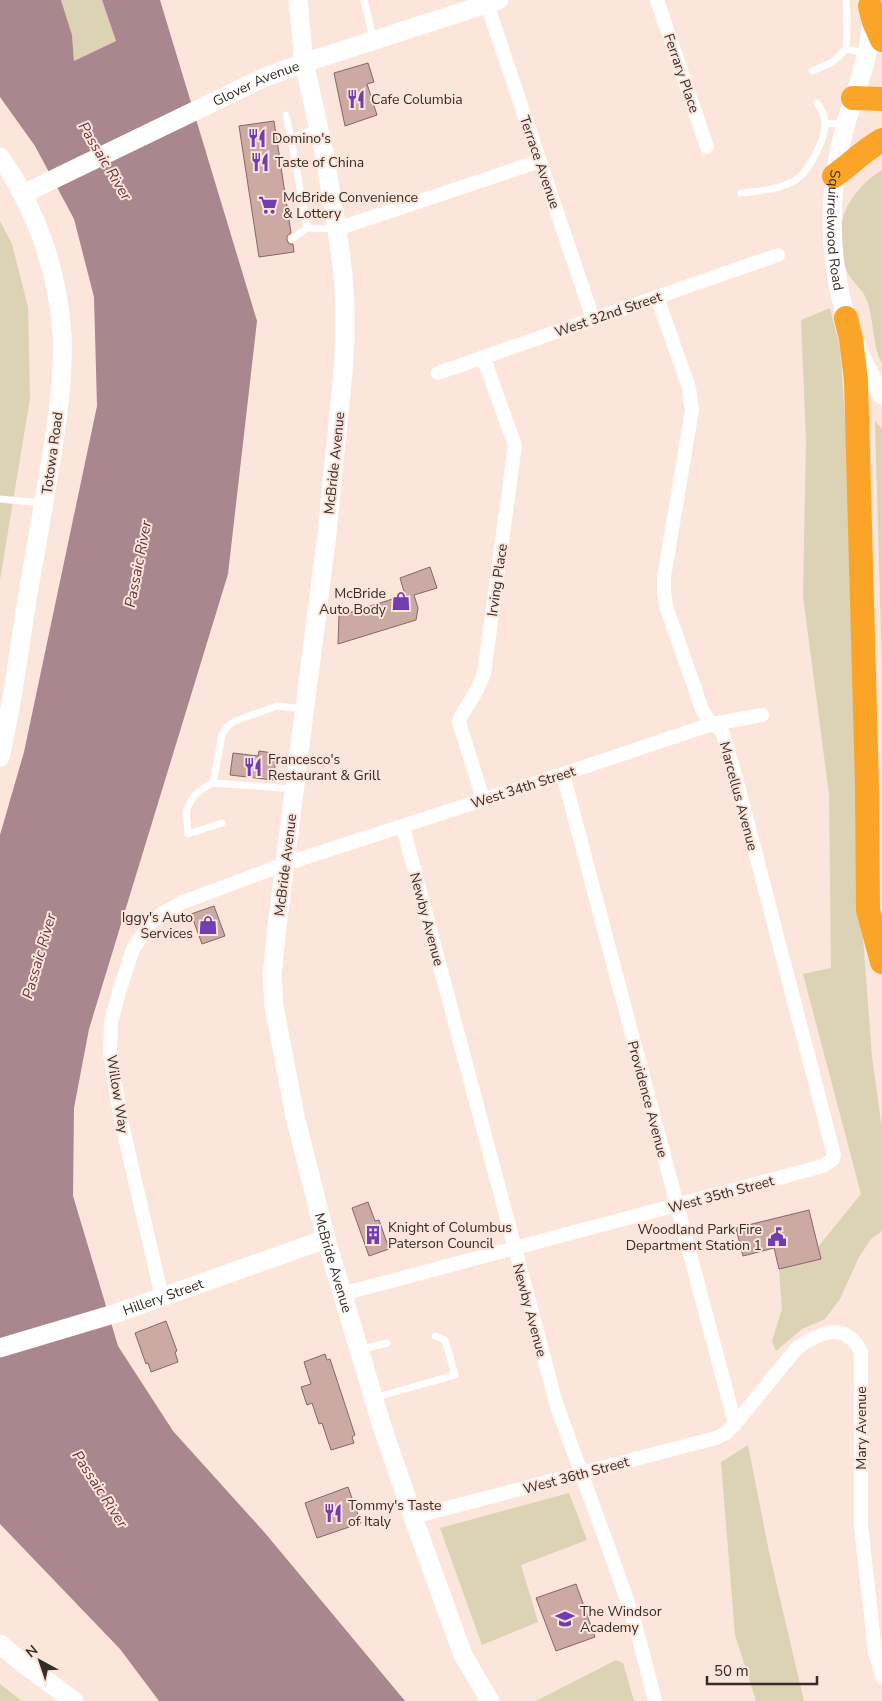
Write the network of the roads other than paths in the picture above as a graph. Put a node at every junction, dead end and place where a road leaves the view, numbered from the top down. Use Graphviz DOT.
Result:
graph roads {
  1 [pos="298,0"];
  2 [pos="364,0"];
  3 [pos="657,0"];
  4 [pos="846,0"];
  5 [pos="493,2"];
  6 [pos="870,3"];
  7 [pos="374,41"];
  8 [pos="875,47"];
  9 [pos="846,49"];
  10 [pos="304,63"];
  11 [pos="812,71"];
  12 [pos="853,98"];
  13 [pos="882,99"];
  14 [pos="817,103"];
  15 [pos="286,115"];
  16 [pos="846,123"];
  17 [pos="825,124"];
  18 [pos="319,128"];
  19 [pos="291,138"];
  20 [pos="882,140"];
  21 [pos="707,147"];
  22 [pos="0,157"];
  23 [pos="540,161"];
  24 [pos="834,176"];
  25 [pos="31,190"];
  26 [pos="741,194"];
  27 [pos="307,228"];
  28 [pos="337,229"];
  29 [pos="292,239"];
  30 [pos="778,256"];
  31 [pos="657,297"];
  32 [pos="846,318"];
  33 [pos="593,319"];
  34 [pos="483,357"];
  35 [pos="438,373"];
  36 [pos="882,395"];
  37 [pos="0,499"];
  38 [pos="44,504"];
  39 [pos="304,709"];
  40 [pos="762,715"];
  41 [pos="712,724"];
  42 [pos="0,757"];
  43 [pos="563,774"];
  44 [pos="213,783"];
  45 [pos="294,790"];
  46 [pos="483,799"];
  47 [pos="222,824"];
  48 [pos="403,826"];
  49 [pos="285,864"];
  50 [pos="882,962"];
  51 [pos="810,1170"];
  52 [pos="676,1206"];
  53 [pos="326,1239"];
  54 [pos="514,1249"];
  55 [pos="342,1294"];
  56 [pos="162,1298"];
  57 [pos="434,1336"];
  58 [pos="387,1343"];
  59 [pos="0,1348"];
  60 [pos="359,1350"];
  61 [pos="374,1398"];
  62 [pos="735,1424"];
  63 [pos="582,1473"];
  64 [pos="413,1517"];
  65 [pos="0,1644"];
  66 [pos="882,1677"];
  67 [pos="74,1701"];
  68 [pos="490,1701"];
  69 [pos="655,1701"];
  1 -- 10 [label="main road, McBride Avenue"];
  2 -- 7 [label="lane"];
  3 -- 21 [label="street, Ferrary Place"];
  4 -- 9 [label="lane"];
  5 -- 7 [label="main road, Glover Avenue"];
  5 -- 23 [label="street, Terrace Avenue"];
  6 -- 8 [label="highway"];
  7 -- 10 [label="main road, Glover Avenue"];
  8 -- 9 [label="lane"];
  8 -- 12 [label="main road, Squirrelwood Road"];
  9 -- 11 [label="lane"];
  10 -- 18 [label="main road, McBride Avenue"];
  10 -- 25 [label="main road, Glover Avenue"];
  12 -- 13 [label="highway"];
  12 -- 16 [label="main road, Squirrelwood Road"];
  14 -- 17 [label="lane"];
  15 -- 19 [label="lane"];
  16 -- 17 [label="lane"];
  16 -- 24 [label="main road, Squirrelwood Road"];
  17 -- 26 [label="lane"];
  18 -- 19 [label="lane"];
  18 -- 28 [label="main road, McBride Avenue"];
  19 -- 27 [label="lane"];
  20 -- 24 [label="highway"];
  22 -- 25 [label="main road, Totowa Road"];
  23 -- 28 [label="street"];
  23 -- 33 [label="street, Terrace Avenue"];
  24 -- 32 [label="main road, Squirrelwood Road"];
  25 -- 38 [label="main road, Totowa Road"];
  27 -- 28 [label="lane"];
  27 -- 29 [label="lane"];
  28 -- 39 [label="main road, McBride Avenue"];
  30 -- 31 [label="street, West 32nd Street"];
  31 -- 33 [label="street, West 32nd Street"];
  31 -- 41 [label="street, Marcellus Avenue"];
  32 -- 36 [label="main road, Squirrelwood Road"];
  32 -- 50 [label="highway"];
  33 -- 34 [label="street, West 32nd Street"];
  34 -- 35 [label="street, West 32nd Street"];
  34 -- 46 [label="street, Irving Place"];
  37 -- 38 [label="lane"];
  38 -- 42 [label="main road, Totowa Road"];
  39 -- 44 [label="lane"];
  39 -- 45 [label="main road, McBride Avenue"];
  40 -- 41 [label="street, West 34th Street"];
  41 -- 43 [label="street, West 34th Street"];
  41 -- 51 [label="street, Marcellus Avenue"];
  43 -- 46 [label="street, West 34th Street"];
  43 -- 52 [label="street, Providence Avenue"];
  44 -- 45 [label="lane"];
  44 -- 47 [label="lane"];
  45 -- 49 [label="main road, McBride Avenue"];
  46 -- 48 [label="street, West 34th Street"];
  48 -- 49 [label="street, West 34th Street"];
  48 -- 54 [label="street, Newby Avenue"];
  49 -- 53 [label="main road, McBride Avenue"];
  49 -- 56 [label="street, Willow Way"];
  51 -- 52 [label="street, West 35th Street"];
  52 -- 54 [label="street, West 35th Street"];
  52 -- 62 [label="street, Providence Avenue"];
  53 -- 55 [label="main road, McBride Avenue"];
  53 -- 56 [label="main road, Hillery Street"];
  54 -- 55 [label="street, West 35th Street"];
  54 -- 63 [label="street, Newby Avenue"];
  55 -- 60 [label="main road, McBride Avenue"];
  56 -- 59 [label="main road, Hillery Street"];
  57 -- 61 [label="lane"];
  58 -- 60 [label="lane"];
  60 -- 61 [label="main road, McBride Avenue"];
  61 -- 64 [label="main road, McBride Avenue"];
  62 -- 63 [label="street, West 36th Street"];
  62 -- 66 [label="street, Mary Avenue"];
  63 -- 64 [label="street, West 36th Street"];
  63 -- 69 [label="street, Newby Avenue"];
  64 -- 68 [label="main road, McBride Avenue"];
  65 -- 67 [label="main road"];
}
